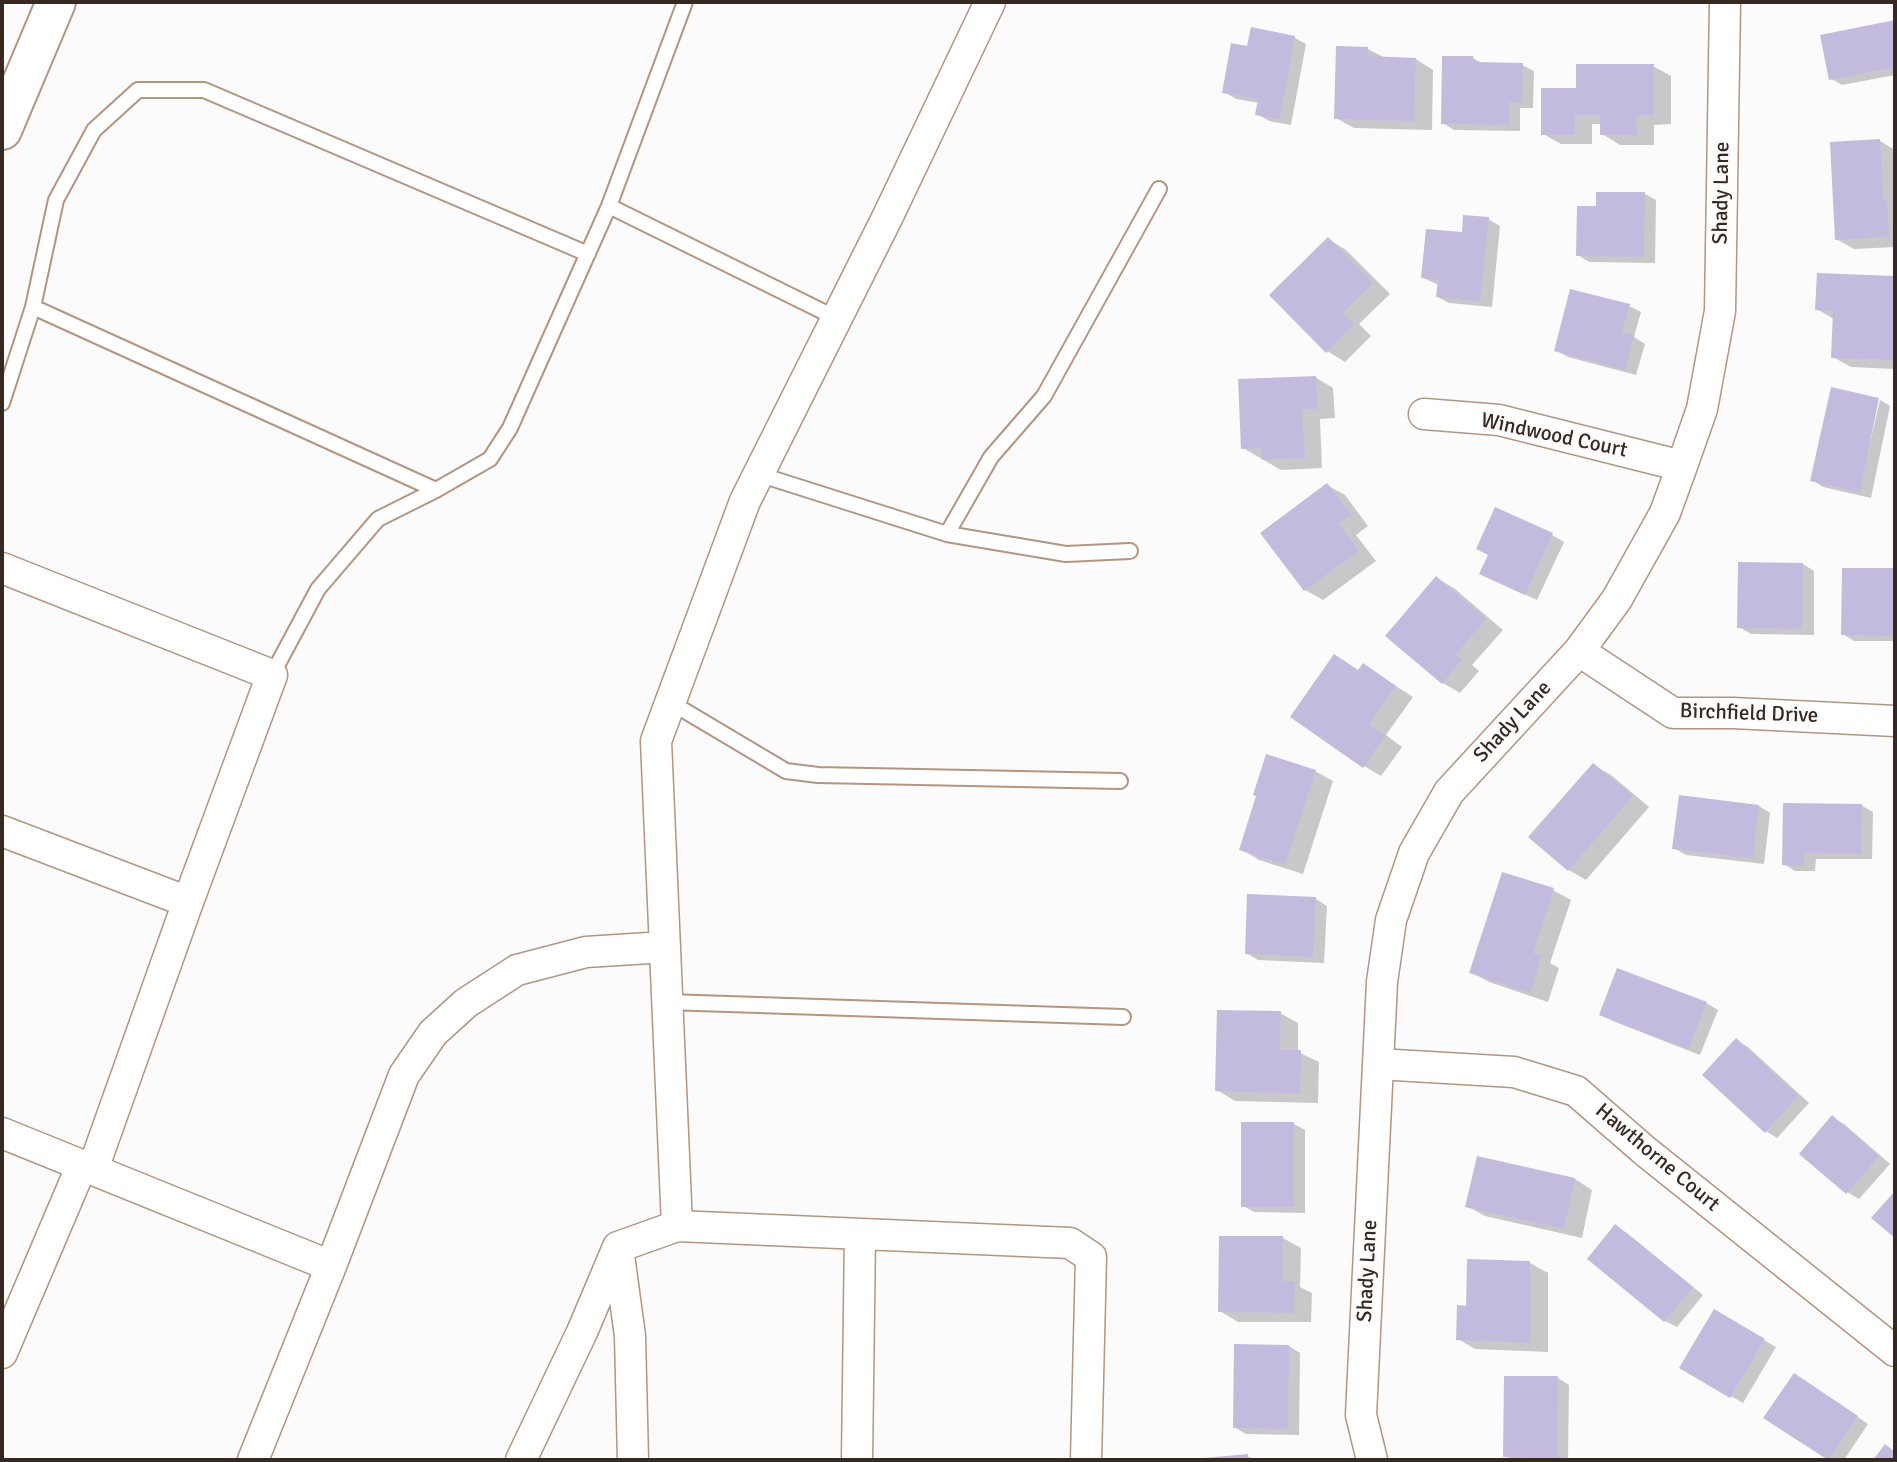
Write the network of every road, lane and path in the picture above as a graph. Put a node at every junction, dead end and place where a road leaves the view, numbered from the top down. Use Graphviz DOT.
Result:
graph roads {
  1 [pos="56,2"];
  2 [pos="684,2"];
  3 [pos="990,2"];
  4 [pos="1724,2"];
  5 [pos="2,130"];
  6 [pos="1159,189"];
  7 [pos="609,206"];
  8 [pos="588,254"];
  9 [pos="33,307"];
  10 [pos="836,318"];
  11 [pos="2,403"];
  12 [pos="1424,415"];
  13 [pos="1682,466"];
  14 [pos="758,474"];
  15 [pos="436,490"];
  16 [pos="947,534"];
  17 [pos="1130,551"];
  18 [pos="2,568"];
  19 [pos="1579,651"];
  20 [pos="272,675"];
  21 [pos="670,702"];
  22 [pos="1895,721"];
  23 [pos="1120,781"];
  24 [pos="2,831"];
  25 [pos="188,902"];
  26 [pos="665,947"];
  27 [pos="667,1002"];
  28 [pos="1124,1017"];
  29 [pos="1378,1064"];
  30 [pos="2,1133"];
  31 [pos="87,1167"];
  32 [pos="677,1226"];
  33 [pos="860,1234"];
  34 [pos="618,1247"];
  35 [pos="331,1266"];
  36 [pos="1895,1351"];
  37 [pos="2,1353"];
  38 [pos="253,1460"];
  39 [pos="521,1460"];
  40 [pos="633,1460"];
  41 [pos="857,1460"];
  42 [pos="1086,1460"];
  43 [pos="1372,1460"];
  1 -- 5 [label="main road"];
  2 -- 7 [label="lane"];
  3 -- 10 [label="street"];
  4 -- 13 [label="street, Shady Lane"];
  6 -- 16 [label="lane"];
  7 -- 8 [label="lane"];
  7 -- 10 [label="lane"];
  8 -- 9 [label="lane"];
  8 -- 15 [label="lane"];
  9 -- 11 [label="lane"];
  9 -- 15 [label="lane"];
  10 -- 14 [label="street"];
  12 -- 13 [label="street, Windwood Court"];
  13 -- 19 [label="street, Shady Lane"];
  14 -- 16 [label="lane"];
  14 -- 21 [label="street"];
  15 -- 20 [label="lane"];
  16 -- 17 [label="lane"];
  18 -- 20 [label="street"];
  19 -- 22 [label="street, Birchfield Drive"];
  19 -- 29 [label="street, Shady Lane"];
  20 -- 25 [label="street"];
  21 -- 23 [label="lane"];
  21 -- 26 [label="street"];
  24 -- 25 [label="street"];
  25 -- 31 [label="street"];
  26 -- 27 [label="street"];
  26 -- 35 [label="street"];
  27 -- 28 [label="lane"];
  27 -- 32 [label="street"];
  29 -- 36 [label="street, Hawthorne Court"];
  29 -- 43 [label="street, Shady Lane"];
  30 -- 31 [label="street"];
  31 -- 35 [label="street"];
  31 -- 37 [label="street"];
  32 -- 33 [label="street"];
  32 -- 34 [label="street"];
  33 -- 41 [label="street"];
  33 -- 42 [label="street"];
  34 -- 39 [label="street"];
  34 -- 40 [label="street"];
  35 -- 38 [label="street"];
}
